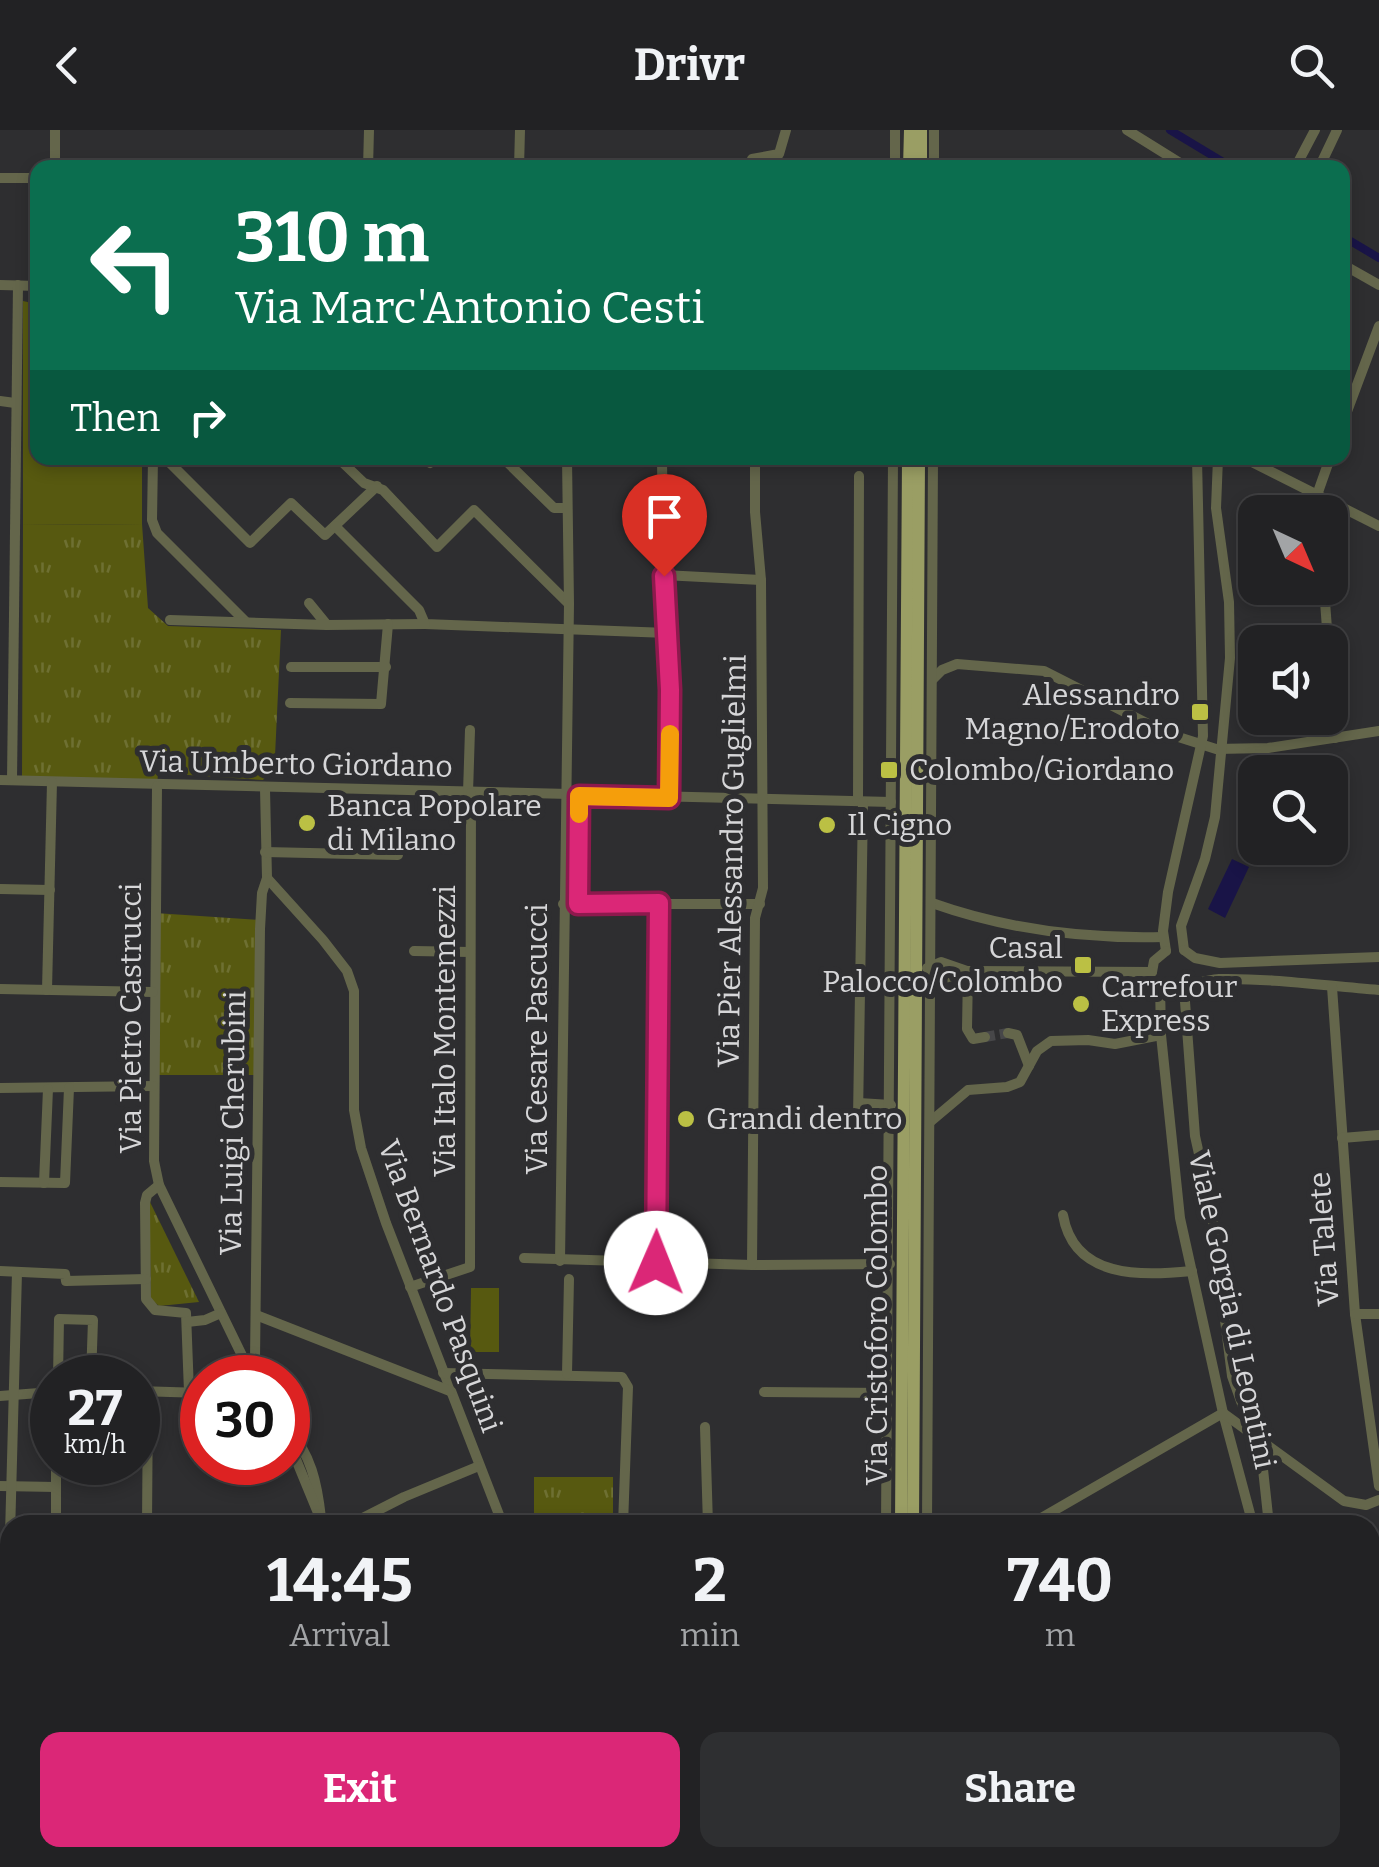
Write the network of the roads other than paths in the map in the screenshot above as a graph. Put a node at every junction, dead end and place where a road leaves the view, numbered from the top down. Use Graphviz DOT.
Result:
graph roads {
  1 [pos="55,130"];
  2 [pos="369,130"];
  3 [pos="520,130"];
  4 [pos="786,130"];
  5 [pos="895,130"];
  6 [pos="910,130"];
  7 [pos="921,130"];
  8 [pos="934,130"];
  9 [pos="1128,130"];
  10 [pos="1315,130"];
  11 [pos="1337,130"];
  12 [pos="752,159"];
  13 [pos="55,160"];
  14 [pos="368,160"];
  15 [pos="519,160"];
  16 [pos="894,160"];
  17 [pos="909,160"];
  18 [pos="921,160"];
  19 [pos="934,160"];
  20 [pos="1175,160"];
  21 [pos="1299,160"];
  22 [pos="1324,160"];
  23 [pos="0,178"];
  24 [pos="30,178"];
  25 [pos="1350,269"];
  26 [pos="0,284"];
  27 [pos="18,285"];
  28 [pos="30,286"];
  29 [pos="1379,286"];
  30 [pos="1379,326"];
  31 [pos="0,401"];
  32 [pos="16,403"];
  33 [pos="1350,404"];
  34 [pos="152,465"];
  35 [pos="172,465"];
  36 [pos="345,465"];
  37 [pos="510,465"];
  38 [pos="568,465"];
  39 [pos="662,465"];
  40 [pos="756,465"];
  41 [pos="893,465"];
  42 [pos="908,465"];
  43 [pos="919,465"];
  44 [pos="933,465"];
  45 [pos="1197,465"];
  46 [pos="1218,465"];
  47 [pos="1258,465"];
  48 [pos="1328,465"];
  49 [pos="859,476"];
  50 [pos="377,486"];
  51 [pos="1317,495"];
  52 [pos="568,508"];
  53 [pos="1348,510"];
  54 [pos="335,526"];
  55 [pos="1379,526"];
  56 [pos="664,576"];
  57 [pos="761,580"];
  58 [pos="309,603"];
  59 [pos="569,604"];
  60 [pos="170,620"];
  61 [pos="245,621"];
  62 [pos="388,624"];
  63 [pos="426,624"];
  64 [pos="327,625"];
  65 [pos="569,630"];
  66 [pos="668,633"];
  67 [pos="933,646"];
  68 [pos="958,664"];
  69 [pos="292,667"];
  70 [pos="386,667"];
  71 [pos="933,679"];
  72 [pos="290,703"];
  73 [pos="470,730"];
  74 [pos="1379,731"];
  75 [pos="1335,735"];
  76 [pos="1335,738"];
  77 [pos="1202,746"];
  78 [pos="1221,750"];
  79 [pos="906,765"];
  80 [pos="6,780"];
  81 [pos="52,782"];
  82 [pos="893,782"];
  83 [pos="158,786"];
  84 [pos="265,789"];
  85 [pos="470,793"];
  86 [pos="566,795"];
  87 [pos="579,796"];
  88 [pos="669,798"];
  89 [pos="760,798"];
  90 [pos="861,802"];
  91 [pos="892,802"];
  92 [pos="264,852"];
  93 [pos="398,855"];
  94 [pos="267,878"];
  95 [pos="0,889"];
  96 [pos="50,890"];
  97 [pos="659,903"];
  98 [pos="932,903"];
  99 [pos="562,904"];
  100 [pos="578,904"];
  101 [pos="760,904"];
  102 [pos="1163,938"];
  103 [pos="1184,950"];
  104 [pos="1166,951"];
  105 [pos="414,952"];
  106 [pos="470,952"];
  107 [pos="1379,957"];
  108 [pos="1195,958"];
  109 [pos="968,971"];
  110 [pos="1152,972"];
  111 [pos="915,974"];
  112 [pos="1160,984"];
  113 [pos="1332,986"];
  114 [pos="1188,987"];
  115 [pos="0,989"];
  116 [pos="47,990"];
  117 [pos="1379,990"];
  118 [pos="153,992"];
  119 [pos="1008,1032"];
  120 [pos="1161,1036"];
  121 [pos="979,1038"];
  122 [pos="1029,1066"];
  123 [pos="153,1086"];
  124 [pos="0,1088"];
  125 [pos="69,1088"];
  126 [pos="48,1089"];
  127 [pos="859,1103"];
  128 [pos="891,1105"];
  129 [pos="858,1118"];
  130 [pos="930,1122"];
  131 [pos="1379,1135"];
  132 [pos="1342,1138"];
  133 [pos="930,1172"];
  134 [pos="0,1182"];
  135 [pos="44,1183"];
  136 [pos="159,1185"];
  137 [pos="914,1192"];
  138 [pos="1063,1215"];
  139 [pos="524,1258"];
  140 [pos="560,1261"];
  141 [pos="656,1263"];
  142 [pos="890,1264"];
  143 [pos="752,1266"];
  144 [pos="0,1271"];
  145 [pos="1192,1271"];
  146 [pos="17,1272"];
  147 [pos="569,1278"];
  148 [pos="146,1279"];
  149 [pos="410,1288"];
  150 [pos="15,1311"];
  151 [pos="0,1312"];
  152 [pos="221,1313"];
  153 [pos="1354,1314"];
  154 [pos="1379,1314"];
  155 [pos="256,1315"];
  156 [pos="186,1322"];
  157 [pos="58,1355"];
  158 [pos="91,1355"];
  159 [pos="187,1355"];
  160 [pos="242,1355"];
  161 [pos="256,1355"];
  162 [pos="444,1374"];
  163 [pos="567,1374"];
  164 [pos="450,1391"];
  165 [pos="888,1393"];
  166 [pos="30,1394"];
  167 [pos="14,1395"];
  168 [pos="770,1395"];
  169 [pos="0,1396"];
  170 [pos="1223,1413"];
  171 [pos="705,1426"];
  172 [pos="1254,1436"];
  173 [pos="310,1461"];
  174 [pos="479,1466"];
  175 [pos="146,1485"];
  176 [pos="307,1485"];
  177 [pos="6,1486"];
  178 [pos="1379,1486"];
  179 [pos="56,1487"];
  180 [pos="1379,1500"];
  181 [pos="7,1515"];
  182 [pos="56,1515"];
  183 [pos="147,1515"];
  184 [pos="319,1515"];
  185 [pos="321,1515"];
  186 [pos="369,1515"];
  187 [pos="500,1515"];
  188 [pos="624,1515"];
  189 [pos="708,1515"];
  190 [pos="886,1515"];
  191 [pos="901,1515"];
  192 [pos="913,1515"];
  193 [pos="928,1515"];
  194 [pos="1046,1515"];
  195 [pos="1250,1515"];
  196 [pos="1268,1515"];
  1 -- 13 [label="street"];
  2 -- 14 [label="street"];
  3 -- 15 [label="street"];
  4 -- 12 [label="street"];
  5 -- 16 [label="street"];
  6 -- 17 [label="main road"];
  7 -- 18 [label="main road"];
  8 -- 19 [label="street"];
  9 -- 20 [label="street"];
  10 -- 21 [label="street"];
  11 -- 22 [label="street"];
  23 -- 24 [label="street"];
  25 -- 29 [label="street"];
  26 -- 27 [label="street"];
  27 -- 28 [label="street"];
  27 -- 32 [label="street"];
  30 -- 33 [label="street"];
  31 -- 32 [label="street"];
  32 -- 80 [label="street"];
  34 -- 61 [label="street"];
  35 -- 54 [label="street"];
  36 -- 50 [label="street"];
  37 -- 52 [label="street"];
  38 -- 52 [label="street, Via Cesare Pascucci"];
  39 -- 56 [label="street"];
  40 -- 57 [label="street, Via Pier Alessandro Guglielmi"];
  41 -- 82 [label="street, Via Cristoforo Colombo"];
  42 -- 79 [label="main road, Via Cristoforo Colombo"];
  43 -- 111 [label="main road, Via Cristoforo Colombo"];
  44 -- 67 [label="street, Via Cristoforo Colombo"];
  45 -- 77 [label="street"];
  46 -- 78 [label="street"];
  47 -- 51 [label="street"];
  48 -- 51 [label="street"];
  49 -- 90 [label="street"];
  50 -- 54 [label="street"];
  50 -- 59 [label="street"];
  52 -- 59 [label="street, Via Cesare Pascucci"];
  53 -- 55 [label="street"];
  54 -- 63 [label="street"];
  56 -- 57 [label="street"];
  56 -- 66 [label="street"];
  57 -- 89 [label="street, Via Pier Alessandro Guglielmi"];
  58 -- 64 [label="street"];
  59 -- 65 [label="street, Via Cesare Pascucci"];
  60 -- 61 [label="street"];
  61 -- 64 [label="street"];
  62 -- 63 [label="street"];
  62 -- 64 [label="street"];
  62 -- 70 [label="street"];
  63 -- 65 [label="street"];
  65 -- 66 [label="street"];
  65 -- 86 [label="street, Via Cesare Pascucci"];
  66 -- 88 [label="street"];
  67 -- 68 [label="street"];
  67 -- 71 [label="street, Via Cristoforo Colombo"];
  68 -- 71 [label="street"];
  68 -- 77 [label="street"];
  69 -- 70 [label="street"];
  70 -- 72 [label="street"];
  71 -- 98 [label="street, Via Cristoforo Colombo"];
  73 -- 85 [label="street, Via Italo Montemezzi"];
  74 -- 76 [label="street"];
  75 -- 76 [label="street"];
  76 -- 78 [label="street"];
  77 -- 78 [label="street"];
  77 -- 102 [label="street"];
  78 -- 103 [label="street"];
  79 -- 82 [label="street"];
  79 -- 111 [label="main road, Via Cristoforo Colombo"];
  80 -- 81 [label="street, Via Umberto Giordano"];
  81 -- 83 [label="street, Via Umberto Giordano"];
  81 -- 96 [label="street"];
  82 -- 91 [label="street, Via Cristoforo Colombo"];
  83 -- 84 [label="street, Via Umberto Giordano"];
  83 -- 118 [label="street, Via Pietro Castrucci"];
  84 -- 85 [label="street, Via Umberto Giordano"];
  84 -- 92 [label="street"];
  85 -- 86 [label="street, Via Umberto Giordano"];
  85 -- 106 [label="street, Via Italo Montemezzi"];
  86 -- 87 [label="street, Via Umberto Giordano"];
  86 -- 99 [label="street, Via Cesare Pascucci"];
  87 -- 88 [label="street, Via Umberto Giordano"];
  87 -- 100 [label="street, Via Cesare Pascucci"];
  88 -- 89 [label="street, Via Umberto Giordano"];
  89 -- 90 [label="street, Via Umberto Giordano"];
  89 -- 101 [label="street, Via Pier Alessandro Guglielmi"];
  90 -- 91 [label="street, Via Umberto Giordano"];
  90 -- 127 [label="street"];
  91 -- 111 [label="street, Via Cristoforo Colombo"];
  92 -- 93 [label="street"];
  92 -- 94 [label="street"];
  94 -- 149 [label="street, Via Bernardo Pasquini"];
  94 -- 155 [label="street, Via Luigi Cherubini"];
  95 -- 96 [label="street"];
  96 -- 116 [label="street"];
  97 -- 100 [label="street"];
  97 -- 101 [label="street"];
  97 -- 141 [label="street"];
  98 -- 102 [label="street"];
  98 -- 111 [label="street, Via Cristoforo Colombo"];
  99 -- 100 [label="street"];
  99 -- 140 [label="street, Via Cesare Pascucci"];
  101 -- 143 [label="street, Via Pier Alessandro Guglielmi"];
  102 -- 104 [label="street"];
  103 -- 104 [label="street"];
  103 -- 108 [label="street"];
  104 -- 110 [label="street"];
  105 -- 106 [label="street"];
  106 -- 149 [label="street, Via Italo Montemezzi"];
  107 -- 108 [label="street"];
  108 -- 114 [label="street"];
  109 -- 110 [label="street"];
  109 -- 111 [label="street"];
  109 -- 121 [label="street"];
  110 -- 112 [label="street"];
  111 -- 128 [label="street, Via Cristoforo Colombo"];
  111 -- 130 [label="street, Via Cristoforo Colombo"];
  111 -- 137 [label="main road, Via Cristoforo Colombo"];
  111 -- 191 [label="main road, Via Cristoforo Colombo"];
  112 -- 114 [label="street"];
  112 -- 120 [label="street, Viale Gorgia di Leontini"];
  113 -- 114 [label="street"];
  113 -- 117 [label="street"];
  113 -- 132 [label="street, Via Talete"];
  114 -- 172 [label="street, Viale Gorgia di Leontini"];
  115 -- 116 [label="street"];
  116 -- 118 [label="street"];
  118 -- 123 [label="street, Via Pietro Castrucci"];
  119 -- 122 [label="street"];
  120 -- 122 [label="street"];
  120 -- 145 [label="street, Viale Gorgia di Leontini"];
  122 -- 130 [label="street"];
  123 -- 125 [label="street"];
  123 -- 136 [label="street, Via Pietro Castrucci"];
  124 -- 126 [label="street"];
  125 -- 126 [label="street"];
  125 -- 135 [label="street"];
  126 -- 135 [label="street"];
  127 -- 128 [label="street"];
  127 -- 129 [label="street"];
  128 -- 142 [label="street, Via Cristoforo Colombo"];
  130 -- 133 [label="street, Via Cristoforo Colombo"];
  131 -- 132 [label="street"];
  132 -- 153 [label="street, Via Talete"];
  133 -- 137 [label="street, Via Cristoforo Colombo"];
  133 -- 193 [label="street, Via Cristoforo Colombo"];
  134 -- 135 [label="street"];
  136 -- 148 [label="street, Via Pietro Castrucci"];
  136 -- 152 [label="street"];
  137 -- 192 [label="main road, Via Cristoforo Colombo"];
  138 -- 145 [label="street"];
  139 -- 140 [label="street"];
  140 -- 141 [label="street"];
  141 -- 143 [label="street"];
  142 -- 143 [label="street"];
  142 -- 165 [label="street, Via Cristoforo Colombo"];
  144 -- 146 [label="street"];
  145 -- 170 [label="street, Viale Gorgia di Leontini"];
  146 -- 148 [label="street"];
  146 -- 150 [label="street"];
  147 -- 163 [label="street"];
  148 -- 156 [label="street"];
  149 -- 162 [label="street, Via Bernardo Pasquini"];
  150 -- 151 [label="street"];
  150 -- 167 [label="street"];
  152 -- 156 [label="street"];
  152 -- 160 [label="street"];
  153 -- 154 [label="street"];
  153 -- 178 [label="street, Via Talete"];
  155 -- 161 [label="street, Via Luigi Cherubini"];
  155 -- 164 [label="street"];
  156 -- 159 [label="street"];
  157 -- 158 [label="street"];
  162 -- 163 [label="street"];
  162 -- 164 [label="street, Via Bernardo Pasquini"];
  163 -- 188 [label="street"];
  164 -- 174 [label="street, Via Bernardo Pasquini"];
  165 -- 168 [label="street"];
  165 -- 190 [label="street, Via Cristoforo Colombo"];
  166 -- 167 [label="street"];
  167 -- 169 [label="street"];
  167 -- 177 [label="street"];
  170 -- 172 [label="street"];
  170 -- 194 [label="street"];
  170 -- 195 [label="street, Viale Gorgia di Leontini"];
  171 -- 189 [label="street"];
  172 -- 180 [label="street"];
  172 -- 196 [label="street, Viale Gorgia di Leontini"];
  173 -- 185 [label="street"];
  174 -- 186 [label="street"];
  174 -- 187 [label="street, Via Bernardo Pasquini"];
  175 -- 183 [label="street"];
  176 -- 184 [label="street"];
  177 -- 179 [label="street"];
  177 -- 181 [label="street"];
  179 -- 182 [label="street"];
}
